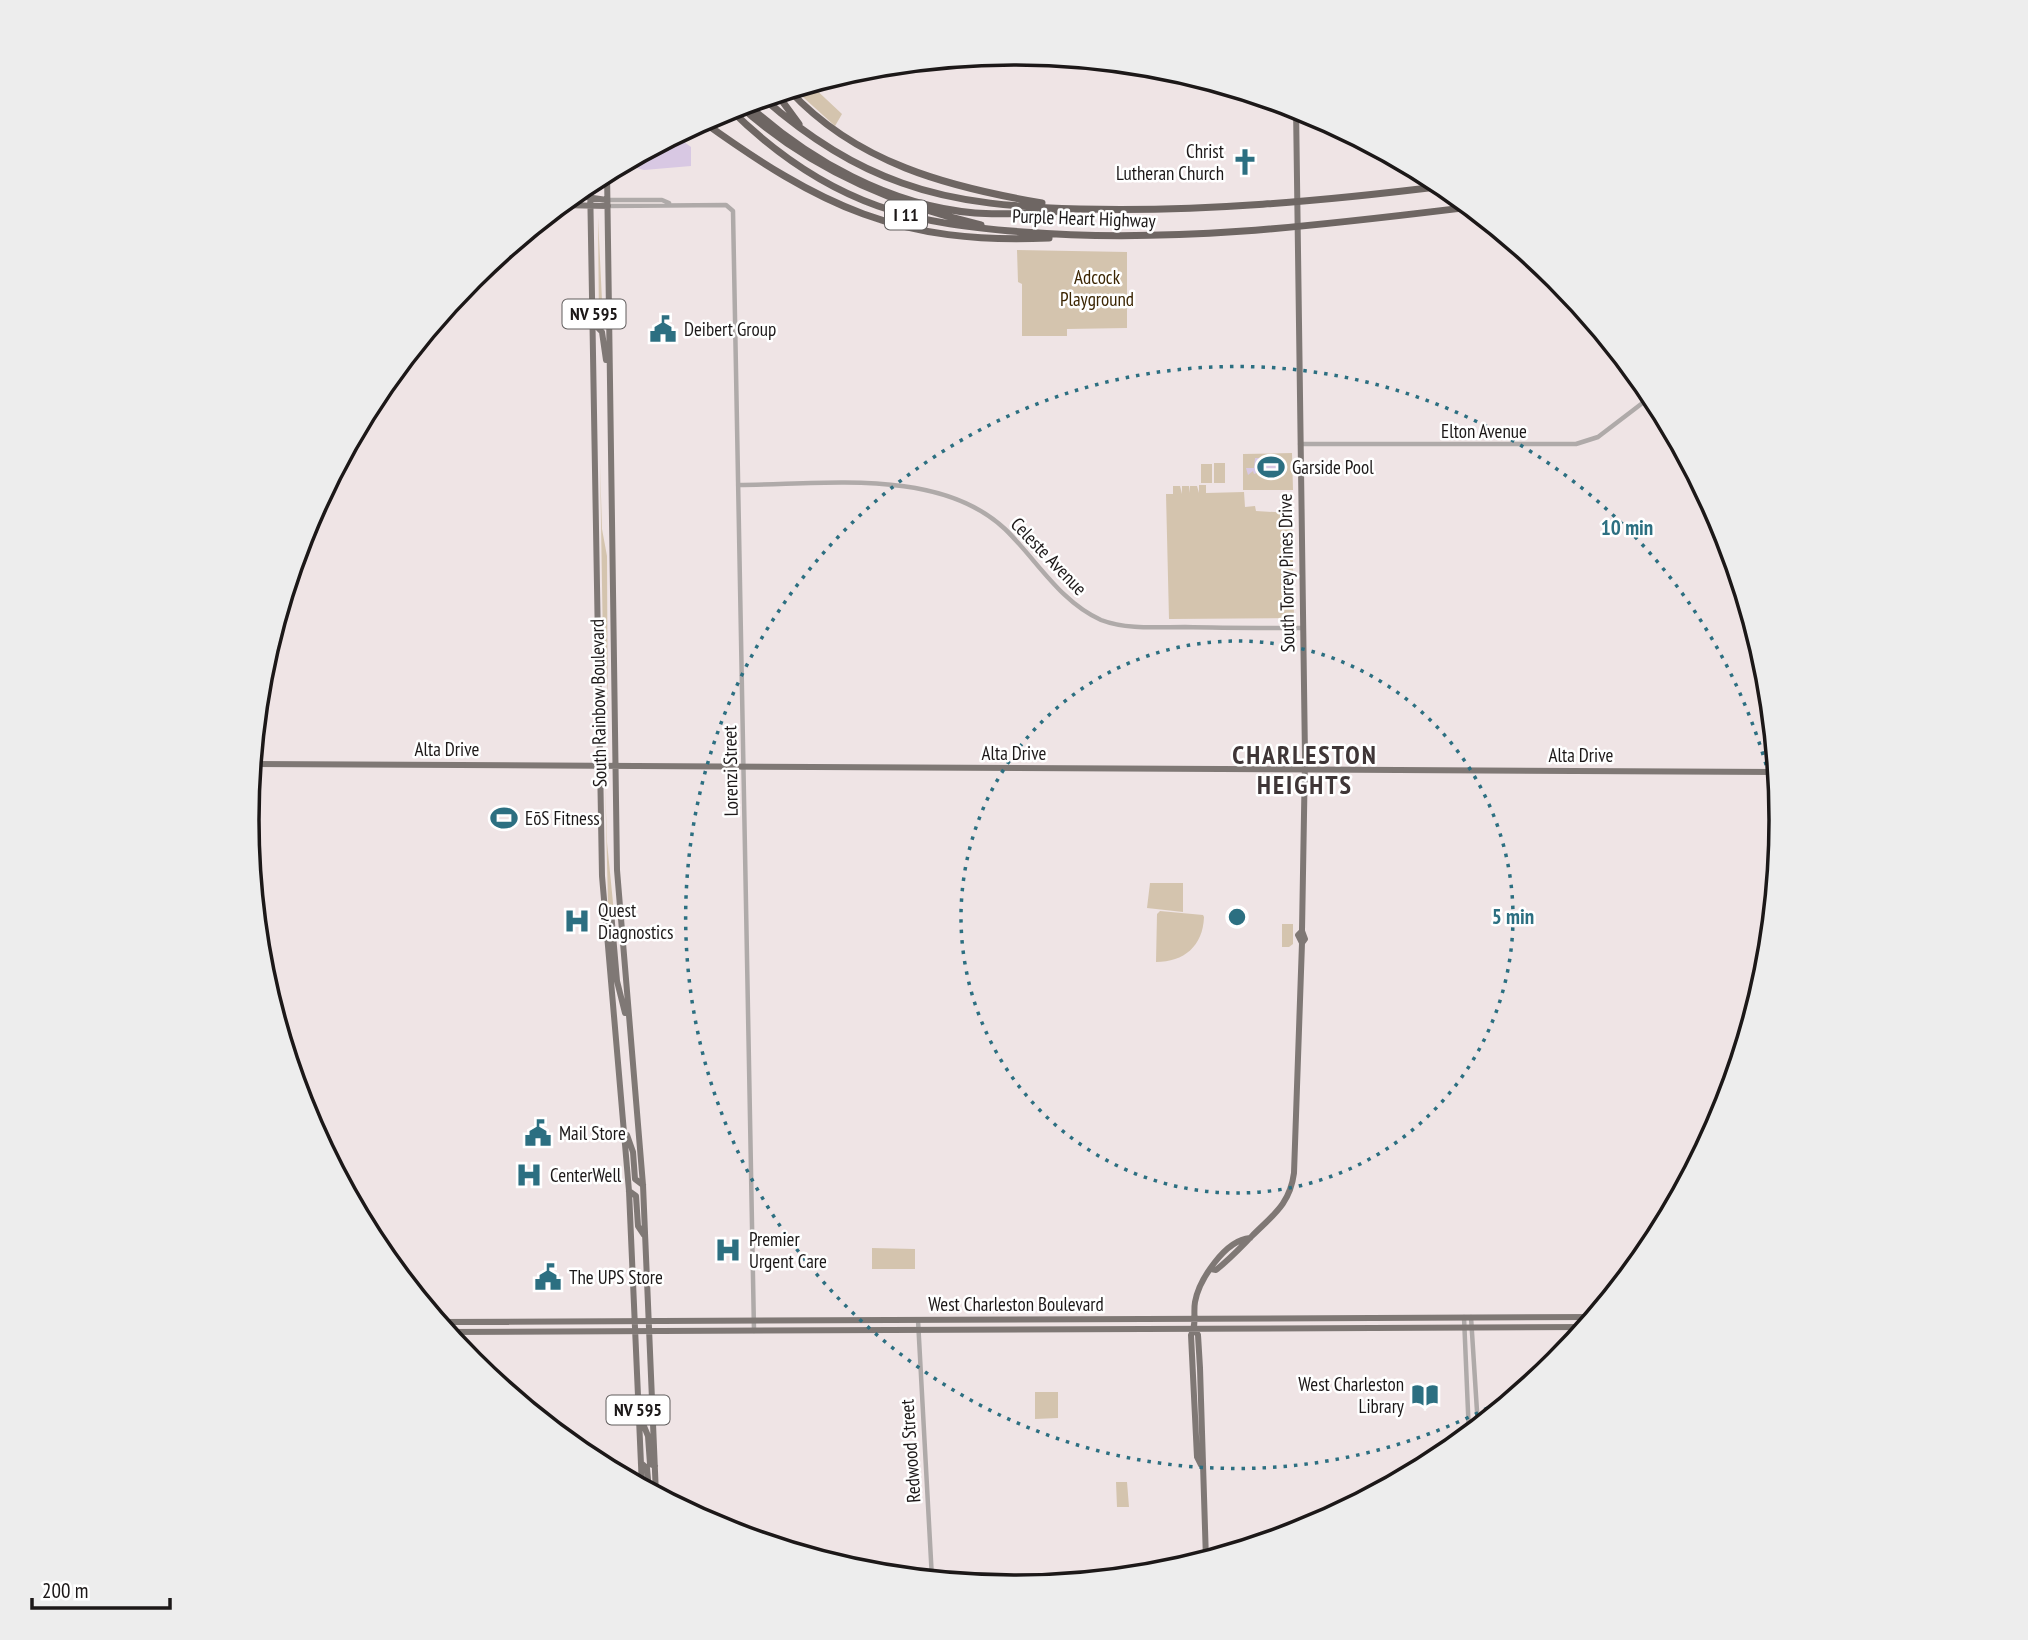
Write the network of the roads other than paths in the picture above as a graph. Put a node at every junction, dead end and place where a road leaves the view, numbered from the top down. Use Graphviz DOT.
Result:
graph roads {
  1 [pos="797,97"];
  2 [pos="782,101"];
  3 [pos="771,105"];
  4 [pos="755,111"];
  5 [pos="750,113"];
  6 [pos="739,117"];
  7 [pos="1296,119"];
  8 [pos="712,128"];
  9 [pos="803,131"];
  10 [pos="799,148"];
  11 [pos="607,184"];
  12 [pos="1427,188"];
  13 [pos="591,194"];
  14 [pos="585,198"];
  15 [pos="591,200"];
  16 [pos="581,202"];
  17 [pos="608,203"];
  18 [pos="1072,208"];
  19 [pos="1103,209"];
  20 [pos="1459,210"];
  21 [pos="1023,232"];
  22 [pos="1092,237"];
  23 [pos="594,324"];
  24 [pos="609,369"];
  25 [pos="1644,402"];
  26 [pos="1300,444"];
  27 [pos="738,485"];
  28 [pos="1303,628"];
  29 [pos="261,764"];
  30 [pos="600,766"];
  31 [pos="614,766"];
  32 [pos="744,767"];
  33 [pos="1305,770"];
  34 [pos="1768,772"];
  35 [pos="604,904"];
  36 [pos="629,1024"];
  37 [pos="624,1127"];
  38 [pos="643,1185"];
  39 [pos="629,1191"];
  40 [pos="646,1238"];
  41 [pos="1250,1238"];
  42 [pos="1238,1242"];
  43 [pos="1224,1263"];
  44 [pos="1211,1269"];
  45 [pos="1468,1317"];
  46 [pos="1583,1317"];
  47 [pos="1107,1319"];
  48 [pos="1194,1319"];
  49 [pos="918,1320"];
  50 [pos="635,1321"];
  51 [pos="650,1321"];
  52 [pos="754,1321"];
  53 [pos="450,1322"];
  54 [pos="1573,1327"];
  55 [pos="1468,1328"];
  56 [pos="1194,1329"];
  57 [pos="1086,1330"];
  58 [pos="919,1331"];
  59 [pos="459,1332"];
  60 [pos="754,1332"];
  61 [pos="635,1333"];
  62 [pos="650,1333"];
  63 [pos="1194,1388"];
  64 [pos="639,1413"];
  65 [pos="1477,1417"];
  66 [pos="1203,1419"];
  67 [pos="1469,1423"];
  68 [pos="1200,1445"];
  69 [pos="641,1463"];
  70 [pos="655,1466"];
  71 [pos="642,1477"];
  72 [pos="648,1480"];
  73 [pos="656,1484"];
  74 [pos="1206,1551"];
  75 [pos="932,1571"];
  1 -- 18 [label="highway"];
  2 -- 9 [label="highway"];
  3 -- 9 [label="highway, Purple Heart Highway / I 11"];
  4 -- 10 [label="highway"];
  5 -- 10 [label="highway"];
  6 -- 21 [label="highway, Purple Heart Highway / I 11"];
  7 -- 26 [label="main road, South Torrey Pines Drive"];
  8 -- 22 [label="highway"];
  9 -- 18 [label="highway, Purple Heart Highway / I 11"];
  10 -- 19 [label="highway"];
  10 -- 21 [label="highway"];
  11 -- 17 [label="main road, NV 595"];
  12 -- 19 [label="highway, Purple Heart Highway / I 11"];
  13 -- 15 [label="main road, NV 595"];
  14 -- 15 [label="main road"];
  15 -- 16 [label="main road"];
  15 -- 17 [label="main road"];
  15 -- 23 [label="main road, South Rainbow Boulevard / NV 595"];
  17 -- 24 [label="main road, South Rainbow Boulevard / NV 595"];
  17 -- 27 [label="street, Lorenzi Street"];
  18 -- 19 [label="highway, Purple Heart Highway / I 11"];
  20 -- 22 [label="highway, Purple Heart Highway / I 11"];
  21 -- 22 [label="highway, Purple Heart Highway / I 11"];
  23 -- 24 [label="main road"];
  23 -- 30 [label="main road, South Rainbow Boulevard / NV 595"];
  24 -- 31 [label="main road, South Rainbow Boulevard / NV 595"];
  25 -- 26 [label="street, Elton Avenue"];
  26 -- 28 [label="main road, South Torrey Pines Drive"];
  27 -- 28 [label="street, Celeste Avenue"];
  27 -- 32 [label="street, Lorenzi Street"];
  28 -- 33 [label="main road, South Torrey Pines Drive"];
  29 -- 30 [label="main road, Alta Drive"];
  30 -- 31 [label="main road, Alta Drive"];
  30 -- 35 [label="main road, South Rainbow Boulevard / NV 595"];
  31 -- 32 [label="main road, Alta Drive"];
  31 -- 36 [label="main road, South Rainbow Boulevard / NV 595"];
  32 -- 33 [label="main road, Alta Drive"];
  32 -- 52 [label="street, Lorenzi Street"];
  33 -- 34 [label="main road, Alta Drive"];
  33 -- 41 [label="main road, South Torrey Pines Drive"];
  35 -- 36 [label="main road"];
  35 -- 37 [label="main road, South Rainbow Boulevard / NV 595"];
  36 -- 38 [label="main road, South Rainbow Boulevard / NV 595"];
  37 -- 38 [label="main road"];
  37 -- 39 [label="main road, South Rainbow Boulevard / NV 595"];
  38 -- 40 [label="main road, South Rainbow Boulevard / NV 595"];
  39 -- 40 [label="main road"];
  39 -- 50 [label="main road, South Rainbow Boulevard / NV 595"];
  40 -- 51 [label="main road, South Rainbow Boulevard / NV 595"];
  41 -- 42 [label="main road, South Torrey Pines Drive"];
  41 -- 43 [label="main road, South Torrey Pines Drive"];
  42 -- 43 [label="main road"];
  42 -- 44 [label="main road, South Torrey Pines Drive"];
  43 -- 44 [label="main road, South Torrey Pines Drive"];
  44 -- 48 [label="main road, South Torrey Pines Drive"];
  45 -- 46 [label="main road, West Charleston Boulevard"];
  45 -- 48 [label="main road, West Charleston Boulevard"];
  45 -- 55 [label="street"];
  47 -- 48 [label="main road, West Charleston Boulevard"];
  47 -- 49 [label="main road, West Charleston Boulevard"];
  47 -- 57 [label="main road"];
  48 -- 56 [label="main road, South Torrey Pines Drive"];
  49 -- 52 [label="main road, West Charleston Boulevard"];
  49 -- 58 [label="street, Redwood Street"];
  50 -- 51 [label="main road, West Charleston Boulevard"];
  50 -- 53 [label="main road, West Charleston Boulevard"];
  50 -- 61 [label="main road, South Rainbow Boulevard / NV 595"];
  51 -- 52 [label="main road, West Charleston Boulevard"];
  51 -- 62 [label="main road, South Rainbow Boulevard / NV 595"];
  52 -- 60 [label="street, Lorenzi Street"];
  54 -- 55 [label="main road, West Charleston Boulevard"];
  55 -- 56 [label="main road, West Charleston Boulevard"];
  55 -- 65 [label="street"];
  55 -- 67 [label="street"];
  56 -- 57 [label="main road, West Charleston Boulevard"];
  56 -- 63 [label="main road, South Torrey Pines Drive"];
  56 -- 66 [label="main road, South Torrey Pines Drive"];
  57 -- 58 [label="main road, West Charleston Boulevard"];
  58 -- 60 [label="main road, West Charleston Boulevard"];
  58 -- 75 [label="street, Redwood Street"];
  59 -- 61 [label="main road, West Charleston Boulevard"];
  60 -- 62 [label="main road, West Charleston Boulevard"];
  61 -- 62 [label="main road, West Charleston Boulevard"];
  61 -- 64 [label="main road, South Rainbow Boulevard / NV 595"];
  62 -- 70 [label="main road, South Rainbow Boulevard / NV 595"];
  63 -- 66 [label="main road"];
  63 -- 68 [label="main road, South Torrey Pines Drive"];
  64 -- 69 [label="main road, South Rainbow Boulevard / NV 595"];
  64 -- 70 [label="main road"];
  66 -- 68 [label="main road, South Torrey Pines Drive"];
  68 -- 74 [label="main road, South Torrey Pines Drive"];
  69 -- 71 [label="main road, South Rainbow Boulevard / NV 595"];
  69 -- 72 [label="main road"];
  70 -- 73 [label="main road, South Rainbow Boulevard / NV 595"];
}
